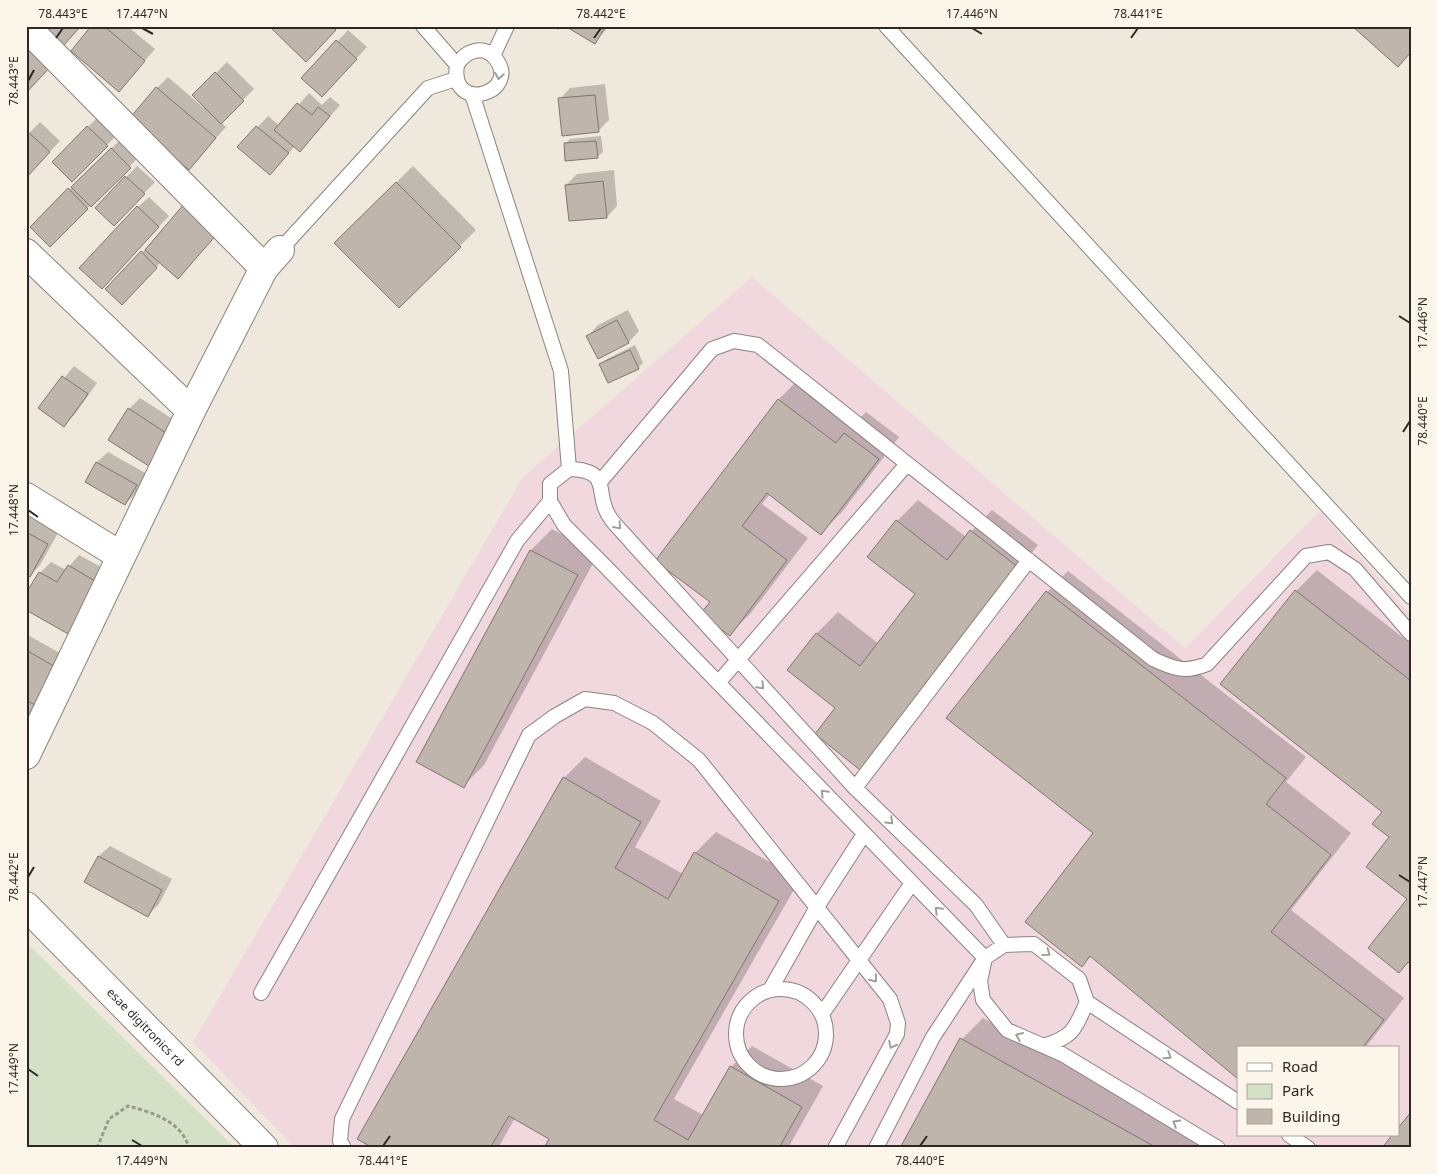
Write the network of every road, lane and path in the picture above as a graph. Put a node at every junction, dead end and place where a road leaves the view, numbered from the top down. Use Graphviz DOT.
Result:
graph roads {
  1 [pos="423,26"];
  2 [pos="507,26"];
  3 [pos="886,26"];
  4 [pos="26,27"];
  5 [pos="493,56"];
  6 [pos="457,65"];
  7 [pos="456,79"];
  8 [pos="472,94"];
  9 [pos="26,253"];
  10 [pos="272,259"];
  11 [pos="191,411"];
  12 [pos="907,464"];
  13 [pos="569,469"];
  14 [pos="600,482"];
  15 [pos="26,497"];
  16 [pos="550,501"];
  17 [pos="121,556"];
  18 [pos="1029,560"];
  19 [pos="1411,597"];
  20 [pos="1411,634"];
  21 [pos="737,660"];
  22 [pos="718,683"];
  23 [pos="26,755"];
  24 [pos="855,788"];
  25 [pos="864,834"];
  26 [pos="912,883"];
  27 [pos="26,906"];
  28 [pos="817,907"];
  29 [pos="1004,945"];
  30 [pos="985,958"];
  31 [pos="858,959"];
  32 [pos="770,990"];
  33 [pos="261,993"];
  34 [pos="1087,1002"];
  35 [pos="822,1014"];
  36 [pos="1044,1046"];
  37 [pos="1237,1101"];
  38 [pos="1290,1136"];
  39 [pos="97,1148"];
  40 [pos="189,1148"];
  41 [pos="264,1148"];
  42 [pos="344,1148"];
  43 [pos="835,1148"];
  44 [pos="876,1148"];
  45 [pos="1218,1148"];
  46 [pos="1308,1148"];
  1 -- 6 [label="lane"];
  2 -- 5 [label="lane"];
  3 -- 19 [label="lane"];
  4 -- 10 [label="street"];
  5 -- 6 [label="lane"];
  5 -- 8 [label="lane, one-way"];
  6 -- 7 [label="lane"];
  7 -- 8 [label="lane"];
  7 -- 10 [label="lane"];
  8 -- 13 [label="lane"];
  9 -- 11 [label="street"];
  10 -- 11 [label="street"];
  11 -- 17 [label="street"];
  12 -- 14 [label="lane"];
  12 -- 18 [label="lane"];
  12 -- 21 [label="lane"];
  13 -- 14 [label="lane"];
  13 -- 16 [label="lane"];
  14 -- 21 [label="lane, one-way"];
  15 -- 17 [label="street"];
  16 -- 22 [label="lane"];
  16 -- 33 [label="lane"];
  17 -- 23 [label="street"];
  18 -- 20 [label="lane"];
  18 -- 24 [label="lane"];
  21 -- 22 [label="lane"];
  21 -- 24 [label="lane, one-way"];
  25 -- 22 [label="lane, one-way"];
  24 -- 29 [label="lane, one-way"];
  25 -- 26 [label="lane"];
  25 -- 28 [label="lane"];
  30 -- 26 [label="lane, one-way"];
  26 -- 31 [label="lane"];
  27 -- 41 [label="street, esae digitronics rd"];
  28 -- 31 [label="lane"];
  28 -- 32 [label="lane"];
  28 -- 42 [label="lane"];
  29 -- 30 [label="lane"];
  29 -- 34 [label="lane, one-way"];
  36 -- 30 [label="lane, one-way"];
  30 -- 44 [label="lane"];
  31 -- 35 [label="lane"];
  31 -- 43 [label="lane, one-way"];
  32 -- 35 [label="lane"];
  32 -- 35 [label="lane"];
  34 -- 36 [label="lane"];
  34 -- 37 [label="lane, one-way"];
  45 -- 36 [label="lane, one-way"];
  38 -- 46 [label="lane"];
  39 -- 40 [label="path"];
}
